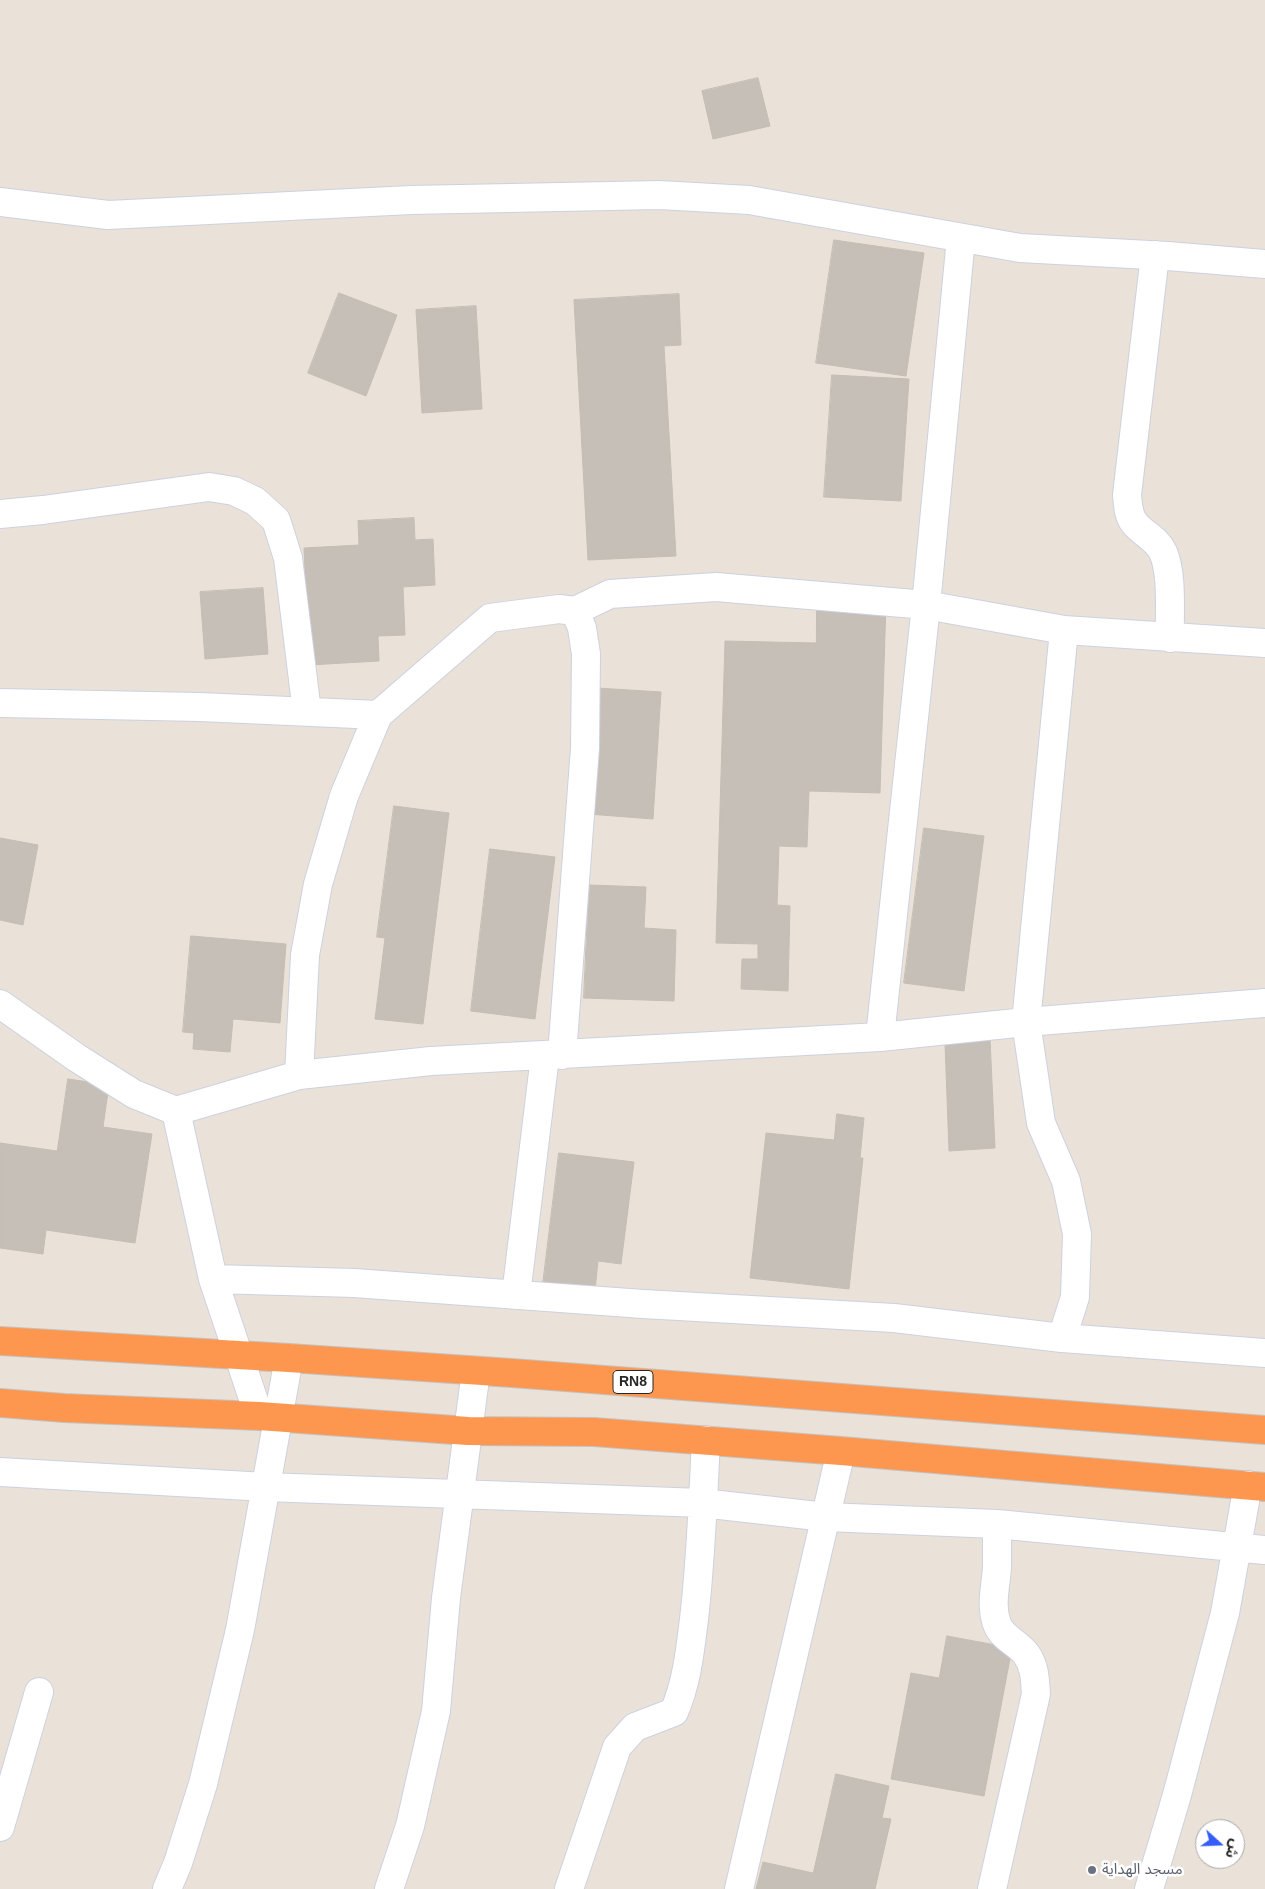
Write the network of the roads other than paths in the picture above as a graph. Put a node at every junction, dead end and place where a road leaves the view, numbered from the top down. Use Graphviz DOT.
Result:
graph roads {
  1 [pos="0,202"];
  2 [pos="961,238"];
  3 [pos="1156,255"];
  4 [pos="1265,264"];
  5 [pos="0,514"];
  6 [pos="926,605"];
  7 [pos="575,611"];
  8 [pos="1064,630"];
  9 [pos="1170,638"];
  10 [pos="1265,643"];
  11 [pos="0,703"];
  12 [pos="307,712"];
  13 [pos="378,715"];
  14 [pos="0,1004"];
  15 [pos="1265,1004"];
  16 [pos="1026,1022"];
  17 [pos="880,1037"];
  18 [pos="553,1055"];
  19 [pos="299,1075"];
  20 [pos="176,1111"];
  21 [pos="213,1279"];
  22 [pos="516,1294"];
  23 [pos="1062,1338"];
  24 [pos="0,1341"];
  25 [pos="1265,1353"];
  26 [pos="239,1355"];
  27 [pos="289,1358"];
  28 [pos="476,1371"];
  29 [pos="0,1403"];
  30 [pos="269,1416"];
  31 [pos="1265,1430"];
  32 [pos="468,1431"];
  33 [pos="706,1440"];
  34 [pos="841,1451"];
  35 [pos="0,1472"];
  36 [pos="1256,1486"];
  37 [pos="266,1487"];
  38 [pos="460,1494"];
  39 [pos="702,1503"];
  40 [pos="826,1516"];
  41 [pos="997,1524"];
  42 [pos="1237,1548"];
  43 [pos="1265,1550"];
  44 [pos="39,1692"];
  45 [pos="0,1827"];
  46 [pos="168,1889"];
  47 [pos="388,1889"];
  48 [pos="569,1889"];
  49 [pos="739,1889"];
  50 [pos="992,1889"];
  51 [pos="1149,1889"];
  1 -- 2 [label="street"];
  2 -- 3 [label="street"];
  2 -- 6 [label="street"];
  3 -- 4 [label="street"];
  3 -- 9 [label="street"];
  5 -- 12 [label="street"];
  6 -- 7 [label="street"];
  6 -- 8 [label="street"];
  6 -- 17 [label="street"];
  7 -- 13 [label="street"];
  7 -- 18 [label="street"];
  8 -- 9 [label="street"];
  8 -- 16 [label="street"];
  9 -- 10 [label="street"];
  11 -- 12 [label="street"];
  12 -- 13 [label="street"];
  13 -- 19 [label="street"];
  14 -- 20 [label="street"];
  15 -- 16 [label="street"];
  16 -- 17 [label="street"];
  16 -- 23 [label="street"];
  17 -- 18 [label="street"];
  18 -- 19 [label="street"];
  18 -- 22 [label="street"];
  19 -- 20 [label="street"];
  20 -- 21 [label="street"];
  21 -- 22 [label="street"];
  21 -- 26 [label="street"];
  22 -- 23 [label="street"];
  23 -- 25 [label="street"];
  24 -- 26 [label="highway, RN8"];
  26 -- 27 [label="highway, RN8"];
  26 -- 30 [label="street"];
  27 -- 28 [label="highway, RN8"];
  27 -- 30 [label="street"];
  28 -- 31 [label="highway, RN8"];
  28 -- 32 [label="street"];
  29 -- 30 [label="highway"];
  30 -- 32 [label="highway"];
  30 -- 37 [label="street"];
  32 -- 33 [label="highway"];
  32 -- 38 [label="street"];
  33 -- 34 [label="highway"];
  33 -- 39 [label="street"];
  34 -- 36 [label="highway"];
  34 -- 40 [label="street"];
  35 -- 37 [label="street"];
  36 -- 42 [label="street"];
  37 -- 38 [label="street"];
  37 -- 46 [label="street"];
  38 -- 39 [label="street"];
  38 -- 47 [label="street"];
  39 -- 40 [label="street"];
  39 -- 48 [label="street"];
  40 -- 41 [label="street"];
  40 -- 49 [label="street"];
  41 -- 42 [label="street"];
  41 -- 50 [label="street"];
  42 -- 43 [label="street"];
  42 -- 51 [label="street"];
  44 -- 45 [label="street"];
}
